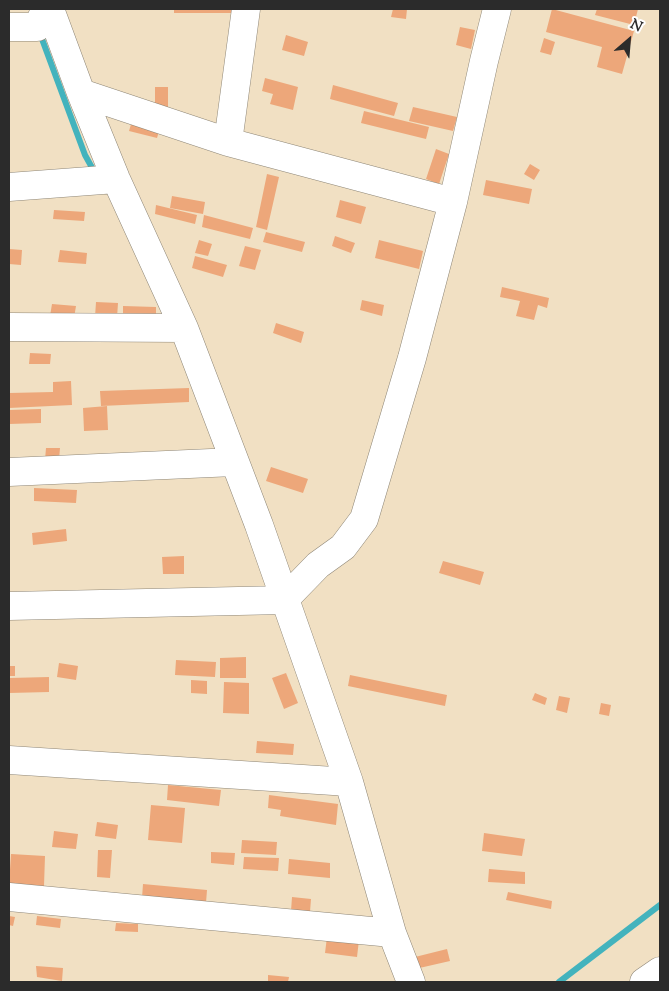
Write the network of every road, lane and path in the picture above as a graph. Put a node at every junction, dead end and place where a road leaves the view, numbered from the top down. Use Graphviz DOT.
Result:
graph roads {
  1 [pos="48,9"];
  2 [pos="246,9"];
  3 [pos="497,9"];
  4 [pos="9,26"];
  5 [pos="81,93"];
  6 [pos="228,142"];
  7 [pos="116,179"];
  8 [pos="9,187"];
  9 [pos="453,202"];
  10 [pos="9,327"];
  11 [pos="184,328"];
  12 [pos="234,462"];
  13 [pos="9,472"];
  14 [pos="284,600"];
  15 [pos="9,606"];
  16 [pos="9,760"];
  17 [pos="349,782"];
  18 [pos="9,898"];
  19 [pos="392,934"];
  20 [pos="660,971"];
  21 [pos="411,982"];
  22 [pos="644,982"];
  1 -- 4 [label="street"];
  1 -- 5 [label="street"];
  2 -- 6 [label="street"];
  3 -- 9 [label="street"];
  5 -- 6 [label="street"];
  5 -- 7 [label="street"];
  6 -- 9 [label="street"];
  7 -- 8 [label="street"];
  7 -- 11 [label="street"];
  9 -- 14 [label="street"];
  10 -- 11 [label="street"];
  11 -- 12 [label="street"];
  12 -- 13 [label="street"];
  12 -- 14 [label="street"];
  14 -- 15 [label="street"];
  14 -- 17 [label="street"];
  16 -- 17 [label="street"];
  17 -- 19 [label="street"];
  18 -- 19 [label="street"];
  19 -- 21 [label="street"];
  20 -- 22 [label="street"];
}
